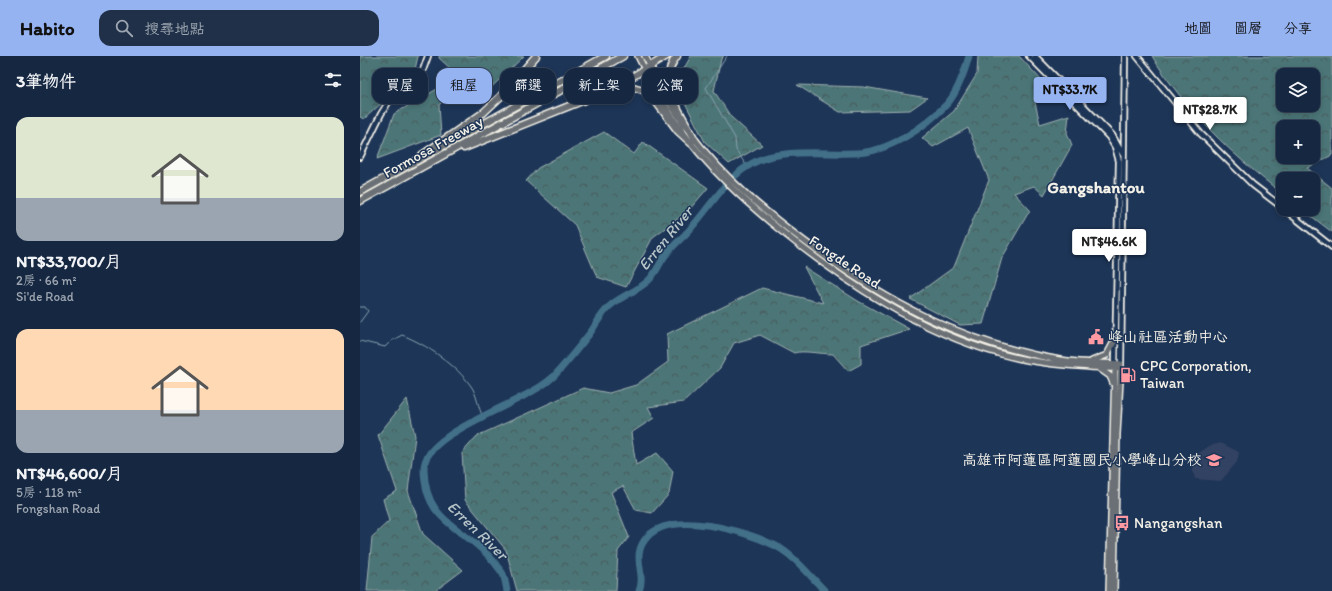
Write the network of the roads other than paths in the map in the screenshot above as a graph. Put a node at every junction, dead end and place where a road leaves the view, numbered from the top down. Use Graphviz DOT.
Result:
graph roads {
  1 [pos="428,56"];
  2 [pos="536,56"];
  3 [pos="606,56"];
  4 [pos="623,56"];
  5 [pos="638,56"];
  6 [pos="645,56"];
  7 [pos="667,56"];
  8 [pos="677,56"];
  9 [pos="1029,56"];
  10 [pos="1035,56"];
  11 [pos="1125,56"];
  12 [pos="1137,56"];
  13 [pos="647,68"];
  14 [pos="648,68"];
  15 [pos="649,68"];
  16 [pos="634,87"];
  17 [pos="574,104"];
  18 [pos="670,104"];
  19 [pos="695,143"];
  20 [pos="449,153"];
  21 [pos="1123,154"];
  22 [pos="360,157"];
  23 [pos="414,162"];
  24 [pos="1120,162"];
  25 [pos="360,192"];
  26 [pos="363,200"];
  27 [pos="1276,203"];
  28 [pos="1293,216"];
  29 [pos="1332,246"];
  30 [pos="1115,340"];
  31 [pos="1092,364"];
  32 [pos="1118,366"];
  33 [pos="1114,385"];
  34 [pos="1109,591"];
  35 [pos="1114,591"];
  1 -- 22 [label="street"];
  2 -- 23 [label="highway"];
  3 -- 23 [label="highway, Formosa Freeway"];
  4 -- 20 [label="highway, Formosa Freeway"];
  5 -- 13 [label="main road, Fongde Road"];
  6 -- 14 [label="main road, Fongde Road"];
  7 -- 15 [label="highway"];
  8 -- 19 [label="highway"];
  9 -- 24 [label="street"];
  10 -- 21 [label="street"];
  11 -- 21 [label="street"];
  12 -- 27 [label="street"];
  16 -- 19 [label="highway"];
  17 -- 20 [label="highway"];
  18 -- 19 [label="main road, Fongde Road"];
  19 -- 31 [label="main road, Fongde Road"];
  19 -- 31 [label="main road, Fongde Road"];
  20 -- 26 [label="highway, Formosa Freeway"];
  21 -- 24 [label="street"];
  21 -- 32 [label="street"];
  23 -- 25 [label="highway, Formosa Freeway"];
  24 -- 30 [label="street"];
  28 -- 29 [label="street"];
  30 -- 31 [label="main road"];
  30 -- 32 [label="street"];
  31 -- 32 [label="main road, Fongde Road"];
  31 -- 33 [label="main road"];
  32 -- 33 [label="main road"];
  32 -- 35 [label="main road"];
  33 -- 34 [label="main road"];
}
